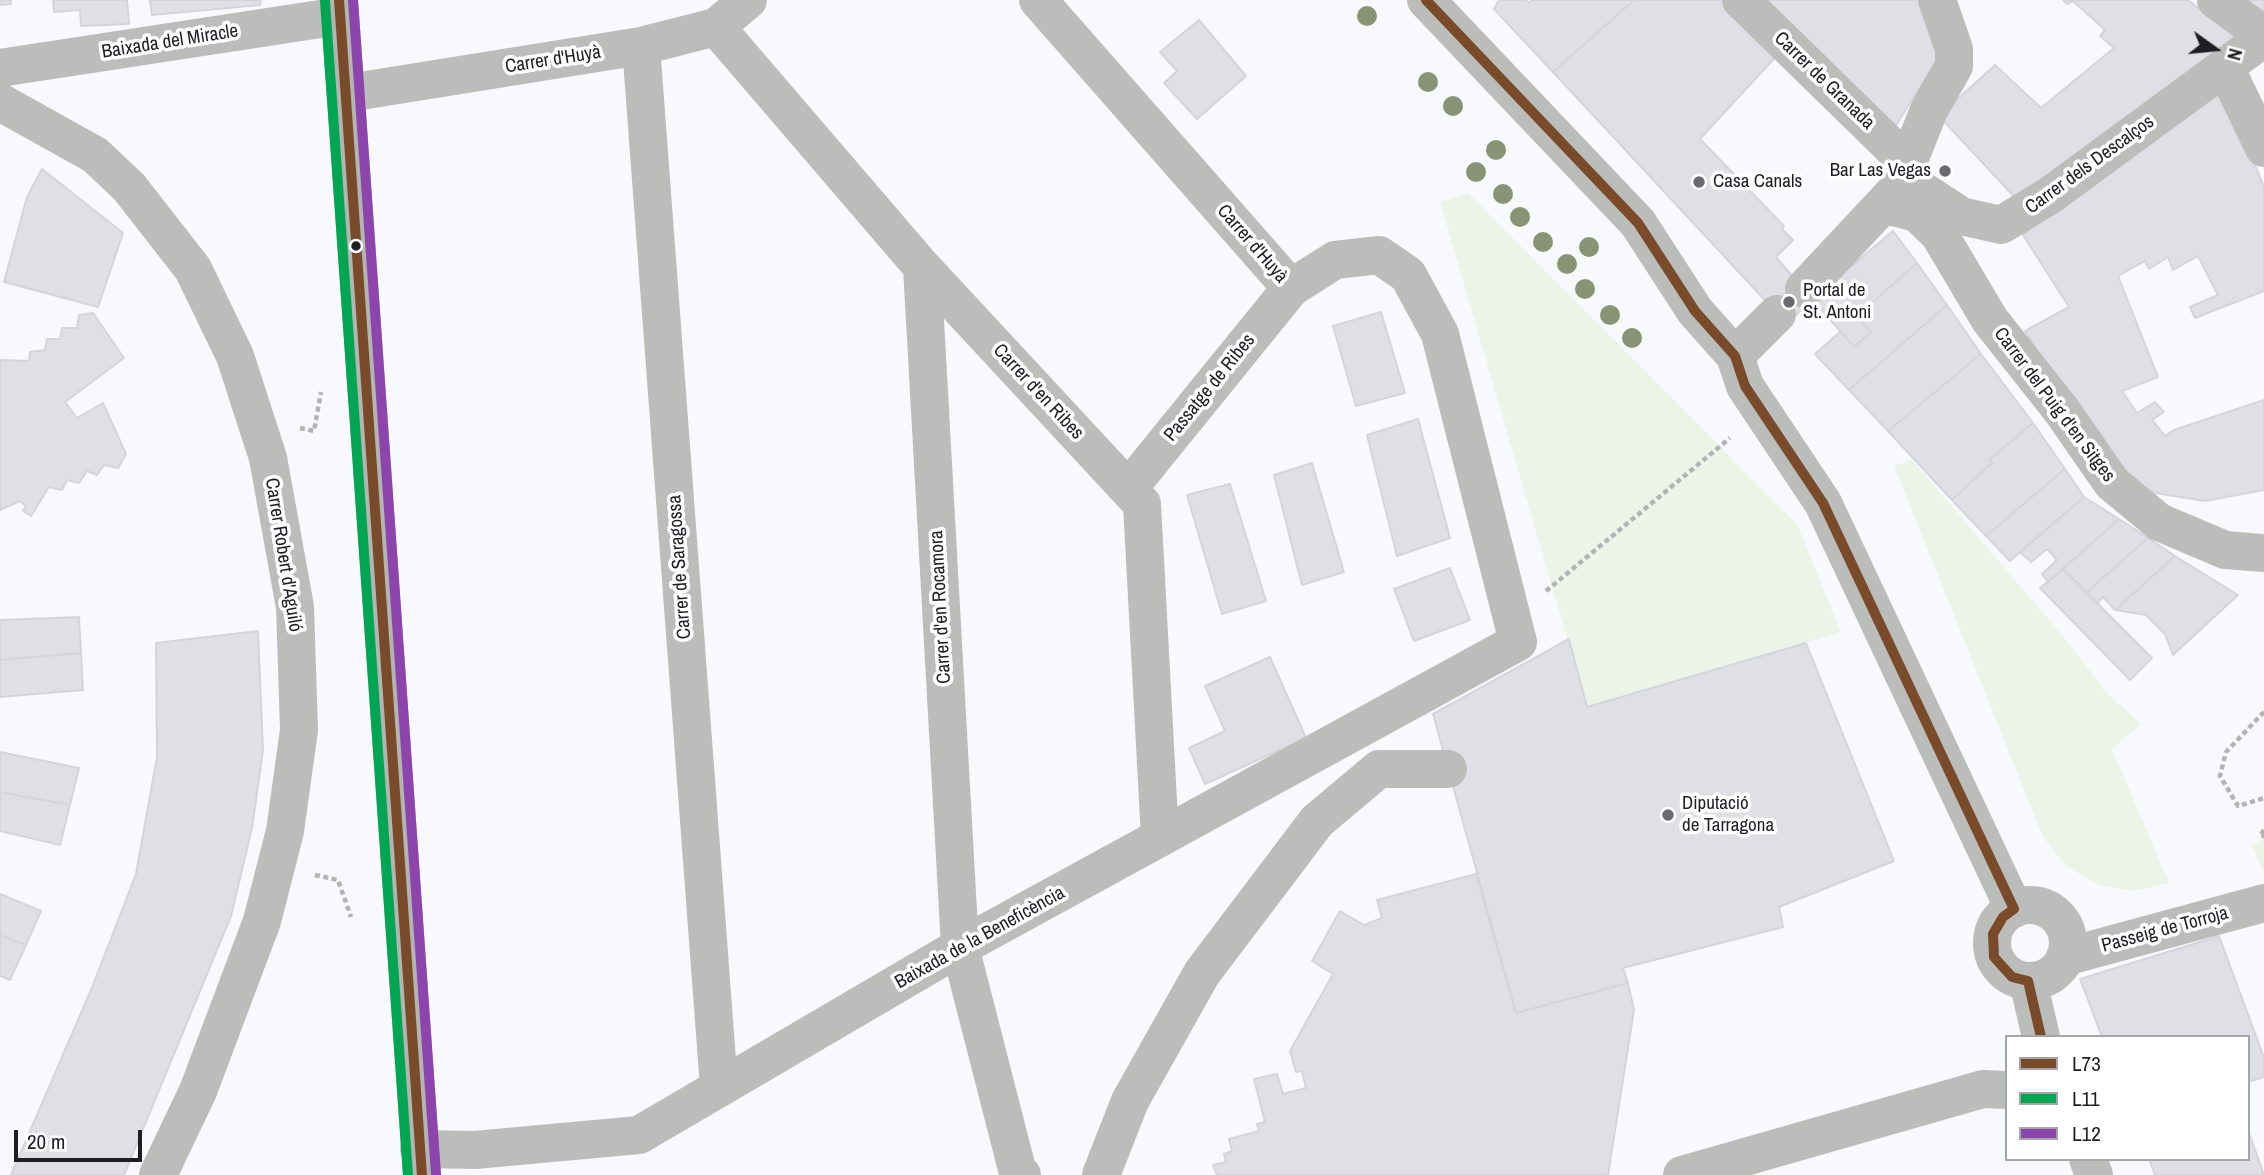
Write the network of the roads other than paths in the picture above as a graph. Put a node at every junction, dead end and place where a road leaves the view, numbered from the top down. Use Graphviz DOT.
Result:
graph roads {
  1 [pos="748,0"];
  2 [pos="1038,0"];
  3 [pos="1426,0"];
  4 [pos="1741,0"];
  5 [pos="1937,0"];
  6 [pos="2216,0"];
  7 [pos="340,8"];
  8 [pos="716,27"];
  9 [pos="2264,36"];
  10 [pos="641,46"];
  11 [pos="2225,67"];
  12 [pos="0,68"];
  13 [pos="348,93"];
  14 [pos="0,102"];
  15 [pos="2264,148"];
  16 [pos="1900,183"];
  17 [pos="922,267"];
  18 [pos="1291,288"];
  19 [pos="1735,356"];
  20 [pos="1128,489"];
  21 [pos="2264,553"];
  22 [pos="1518,642"];
  23 [pos="1448,769"];
  24 [pos="1160,838"];
  25 [pos="2264,903"];
  26 [pos="2014,909"];
  27 [pos="960,947"];
  28 [pos="2065,957"];
  29 [pos="2028,981"];
  30 [pos="2041,1035"];
  31 [pos="719,1087"];
  32 [pos="2005,1090"];
  33 [pos="421,1162"];
  34 [pos="158,1175"];
  35 [pos="1022,1175"];
  36 [pos="1101,1175"];
  37 [pos="1682,1175"];
  1 -- 8 [label="street, Carrer d'Huyà"];
  2 -- 18 [label="street, Carrer d'Huyà"];
  3 -- 19 [label="street"];
  4 -- 16 [label="street, Carrer de Granada"];
  5 -- 16 [label="street"];
  6 -- 9 [label="street"];
  7 -- 12 [label="street, Baixada del Miracle"];
  7 -- 13 [label="main road"];
  8 -- 10 [label="street, Carrer d'Huyà"];
  8 -- 17 [label="street, Carrer d'en Ribes"];
  9 -- 11 [label="street, Carrer dels Descalços"];
  10 -- 13 [label="street, Carrer d'Huyà"];
  10 -- 31 [label="street, Carrer de Saragossa"];
  11 -- 15 [label="street"];
  11 -- 16 [label="street, Carrer dels Descalços"];
  13 -- 33 [label="main road"];
  14 -- 34 [label="street, Carrer Robert d'Aguiló"];
  16 -- 19 [label="street"];
  16 -- 21 [label="street, Carrer del Puig d'en Sitges"];
  17 -- 20 [label="street, Carrer d'en Ribes"];
  17 -- 27 [label="street, Carrer d'en Rocamora"];
  18 -- 20 [label="street, Passatge de Ribes"];
  18 -- 22 [label="street, Carrer d'Huyà"];
  19 -- 26 [label="street"];
  20 -- 24 [label="street, Carrer d'en Ribes"];
  22 -- 24 [label="street, Baixada de la Beneficència"];
  23 -- 36 [label="street"];
  24 -- 27 [label="street, Baixada de la Beneficència"];
  25 -- 28 [label="street, Passeig de Torroja"];
  26 -- 28 [label="street"];
  26 -- 29 [label="street"];
  27 -- 31 [label="street, Baixada de la Beneficència"];
  27 -- 35 [label="street, Carrer d'en Rocamora"];
  28 -- 29 [label="street"];
  29 -- 30 [label="street"];
  31 -- 33 [label="street, Baixada de la Beneficència"];
  32 -- 37 [label="street"];
}
